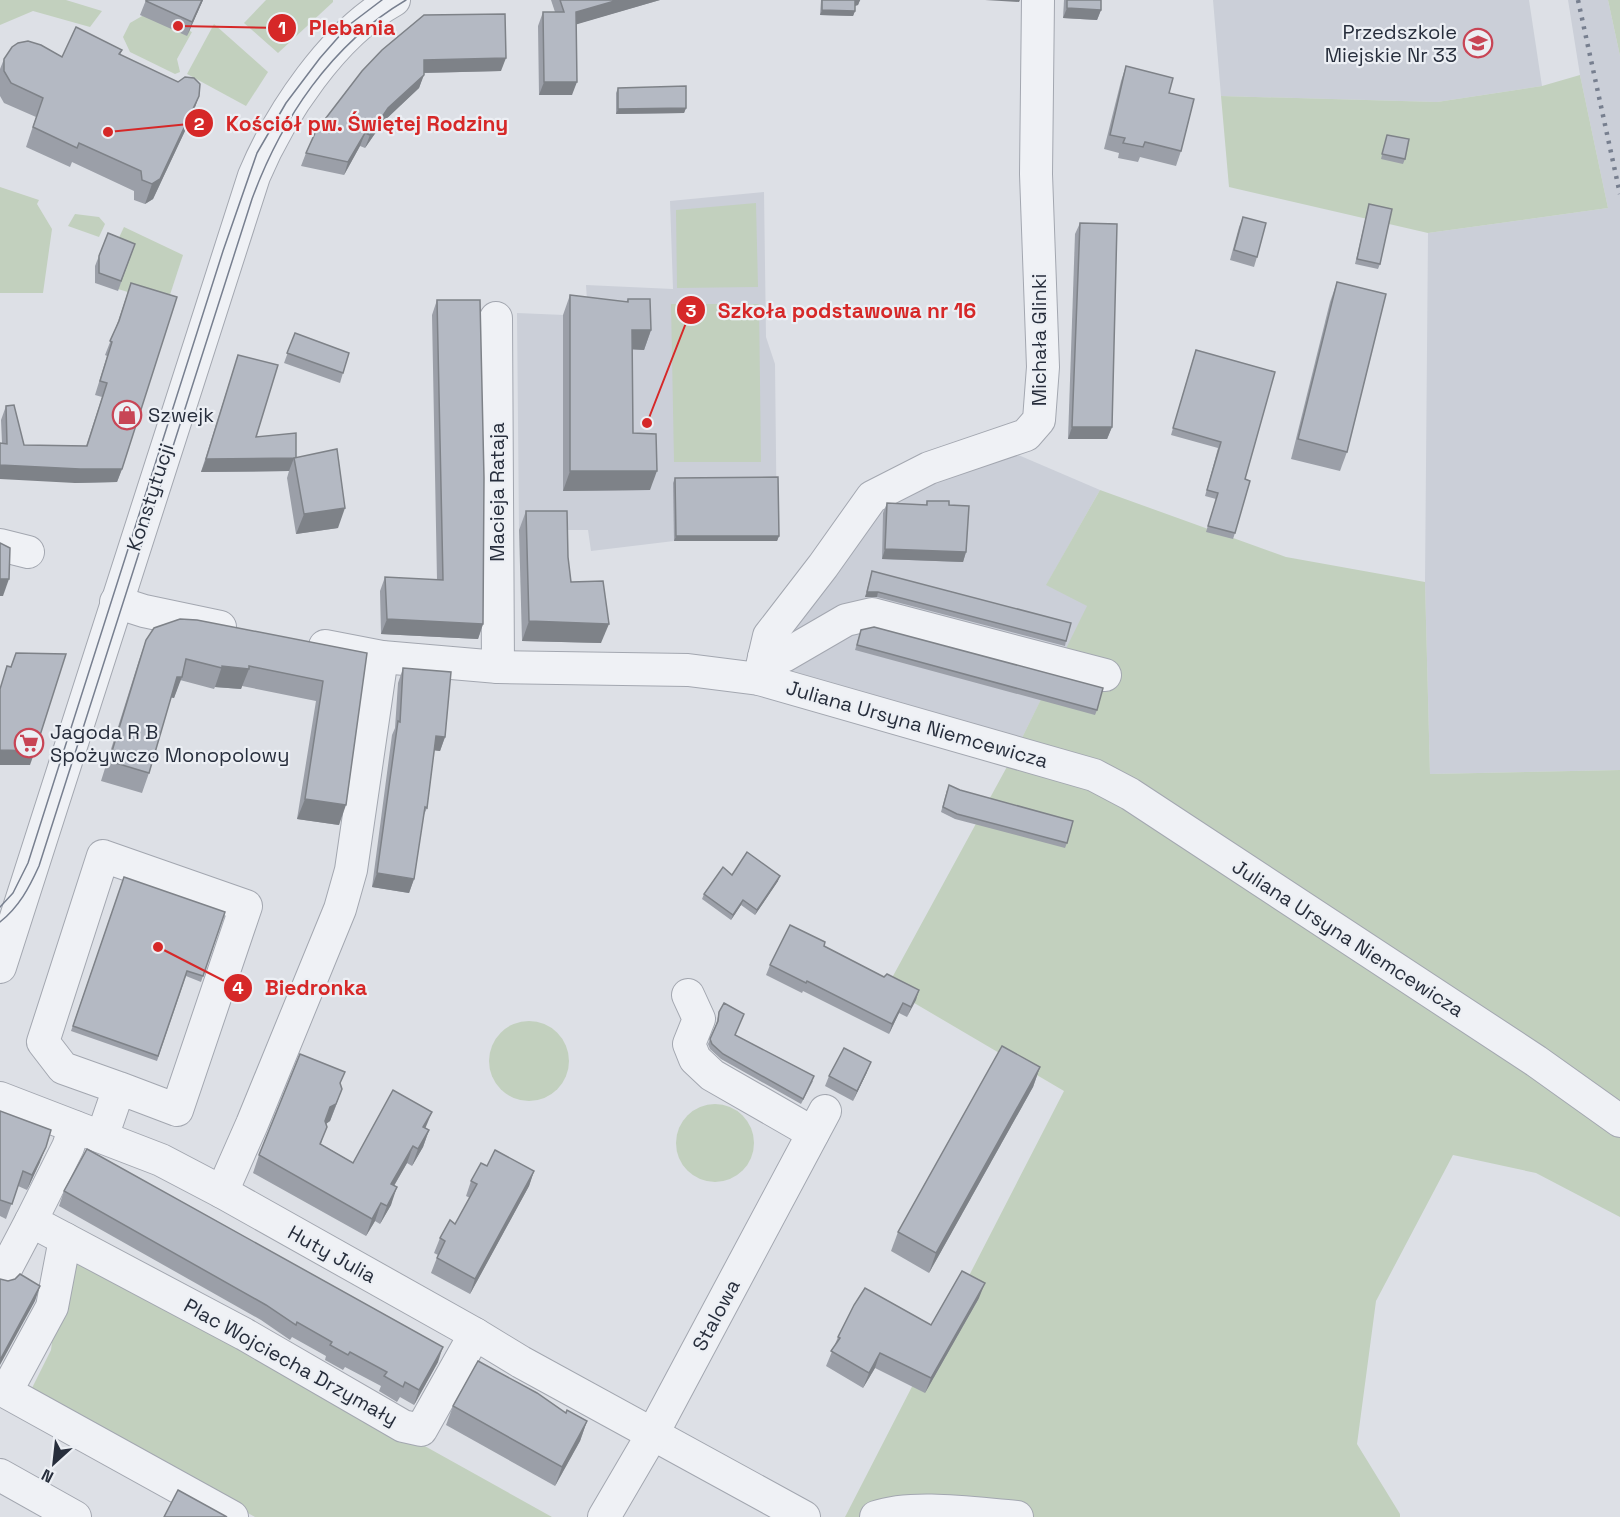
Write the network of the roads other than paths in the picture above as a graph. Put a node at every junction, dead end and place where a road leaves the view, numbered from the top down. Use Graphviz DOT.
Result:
graph roads {
  1 [pos="394,0"];
  2 [pos="1038,0"];
  3 [pos="364,9"];
  4 [pos="496,318"];
  5 [pos="116,602"];
  6 [pos="243,631"];
  7 [pos="302,642"];
  8 [pos="382,657"];
  9 [pos="498,667"];
  10 [pos="761,668"];
  11 [pos="1105,675"];
  12 [pos="6,932"];
  13 [pos="0,967"];
  14 [pos="688,994"];
  15 [pos="119,1088"];
  16 [pos="0,1098"];
  17 [pos="1620,1121"];
  18 [pos="88,1132"];
  19 [pos="222,1192"];
  20 [pos="31,1221"];
  21 [pos="65,1239"];
  22 [pos="1,1278"];
  23 [pos="475,1334"];
  24 [pos="652,1435"];
  25 [pos="0,1475"];
  26 [pos="75,1517"];
  27 [pos="232,1517"];
  28 [pos="604,1517"];
  29 [pos="804,1517"];
  30 [pos="876,1517"];
  31 [pos="1017,1517"];
  1 -- 3 [label="street, Konstytucji"];
  2 -- 10 [label="street, Michała Glinki"];
  3 -- 5 [label="street, Konstytucji"];
  4 -- 9 [label="street, Macieja Rataja"];
  5 -- 6 [label="street"];
  5 -- 12 [label="street, Konstytucji"];
  7 -- 8 [label="street, Juliana Ursyna Niemcewicza"];
  8 -- 9 [label="street, Juliana Ursyna Niemcewicza"];
  8 -- 19 [label="street"];
  9 -- 10 [label="street, Juliana Ursyna Niemcewicza"];
  10 -- 11 [label="street"];
  10 -- 17 [label="street, Juliana Ursyna Niemcewicza"];
  12 -- 13 [label="street, Konstytucji"];
  14 -- 24 [label="street, Stalowa"];
  15 -- 15 [label="street"];
  15 -- 18 [label="street"];
  16 -- 18 [label="street, Huty Julia"];
  18 -- 19 [label="street, Huty Julia"];
  18 -- 20 [label="street"];
  19 -- 23 [label="street, Huty Julia"];
  20 -- 21 [label="street, Plac Wojciecha Drzymały"];
  20 -- 22 [label="street"];
  21 -- 23 [label="street, Plac Wojciecha Drzymały"];
  21 -- 27 [label="street"];
  23 -- 24 [label="street, Huty Julia"];
  24 -- 28 [label="street, Stalowa"];
  24 -- 29 [label="street, Huty Julia"];
  25 -- 26 [label="street"];
  30 -- 31 [label="street"];
}
